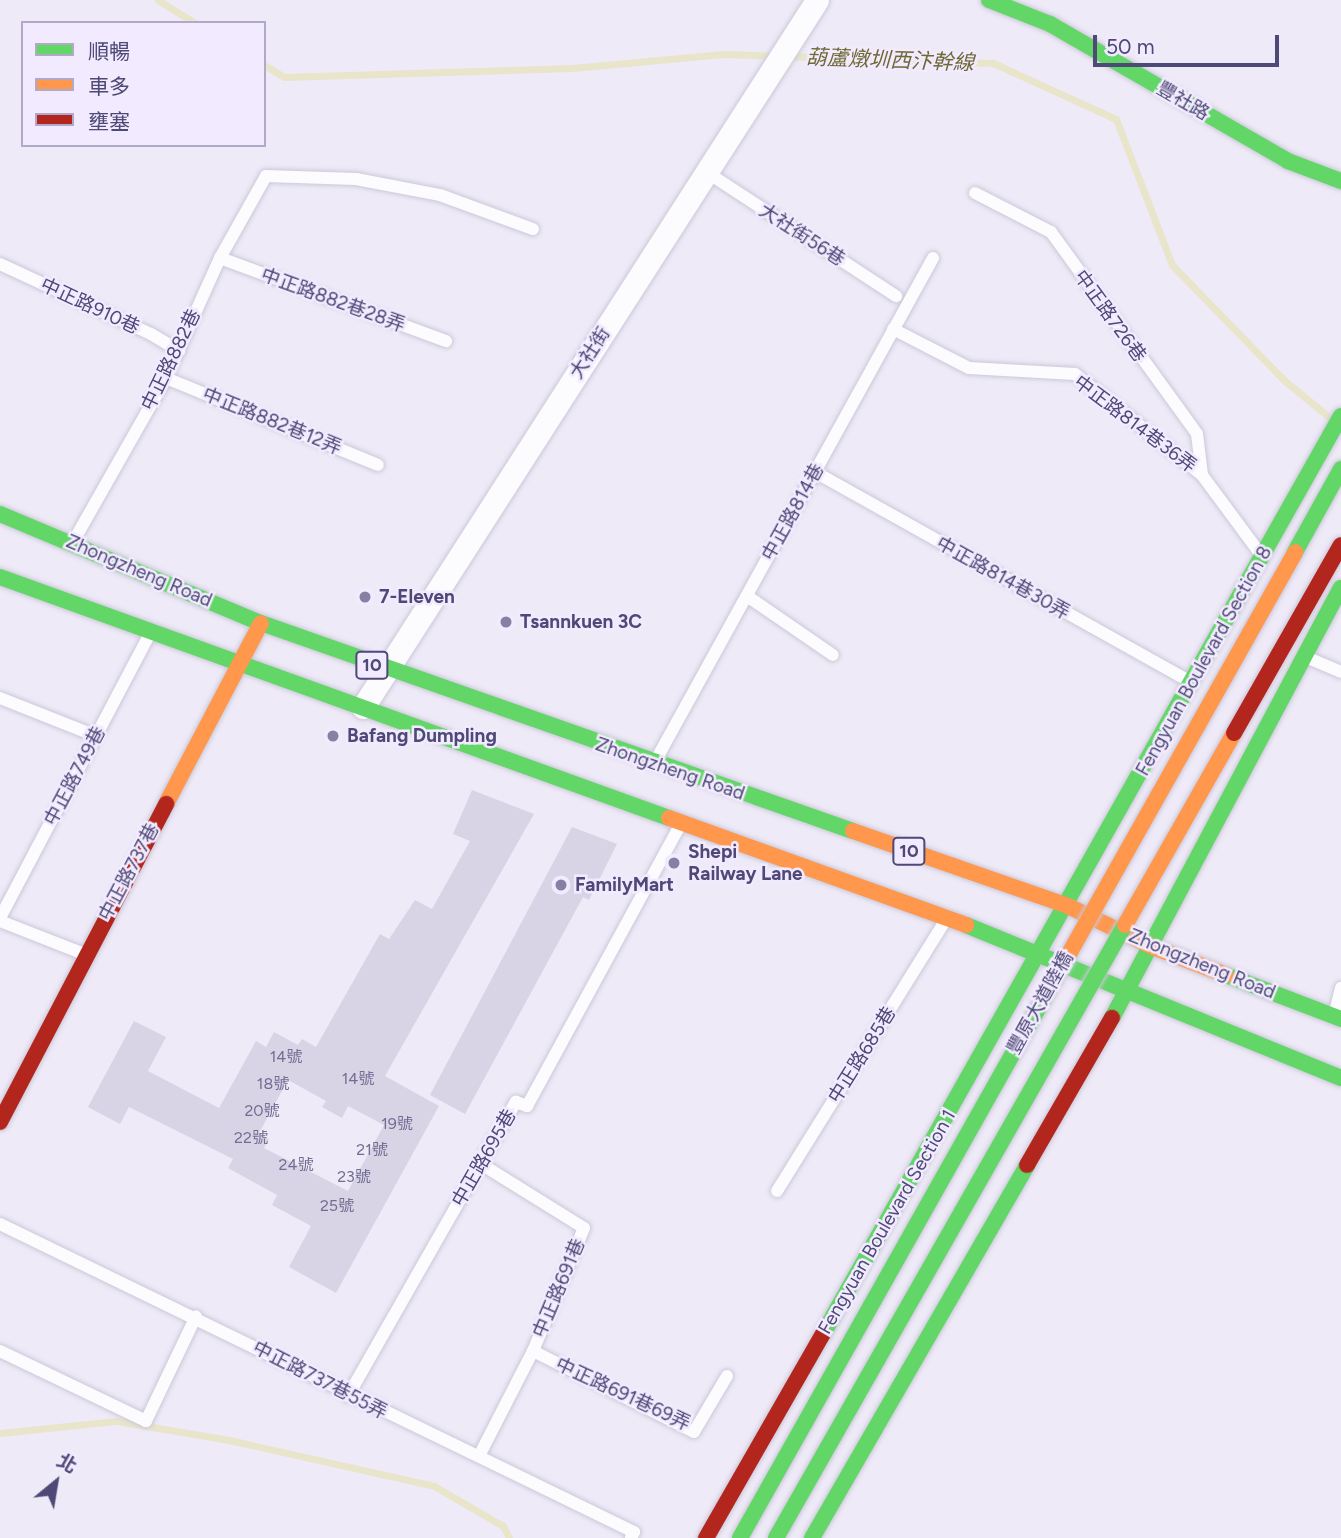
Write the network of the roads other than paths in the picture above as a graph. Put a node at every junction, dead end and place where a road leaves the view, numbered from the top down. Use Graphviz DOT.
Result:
graph roads {
  1 [pos="817,0"];
  2 [pos="989,0"];
  3 [pos="708,173"];
  4 [pos="1341,181"];
  5 [pos="975,193"];
  6 [pos="533,229"];
  7 [pos="220,258"];
  8 [pos="933,258"];
  9 [pos="0,264"];
  10 [pos="895,296"];
  11 [pos="894,329"];
  12 [pos="446,341"];
  13 [pos="178,351"];
  14 [pos="166,378"];
  15 [pos="1341,416"];
  16 [pos="378,465"];
  17 [pos="1341,468"];
  18 [pos="815,472"];
  19 [pos="1202,475"];
  20 [pos="0,514"];
  21 [pos="72,542"];
  22 [pos="1341,545"];
  23 [pos="1262,556"];
  24 [pos="0,578"];
  25 [pos="1341,588"];
  26 [pos="747,596"];
  27 [pos="261,623"];
  28 [pos="1224,623"];
  29 [pos="150,634"];
  30 [pos="833,655"];
  31 [pos="1302,656"];
  32 [pos="238,666"];
  33 [pos="383,669"];
  34 [pos="1341,672"];
  35 [pos="1192,683"];
  36 [pos="0,698"];
  37 [pos="363,707"];
  38 [pos="96,736"];
  39 [pos="654,765"];
  40 [pos="683,821"];
  41 [pos="1068,906"];
  42 [pos="947,918"];
  43 [pos="0,920"];
  44 [pos="1153,947"];
  45 [pos="1041,952"];
  46 [pos="85,955"];
  47 [pos="1341,988"];
  48 [pos="1125,993"];
  49 [pos="1337,1018"];
  50 [pos="1341,1078"];
  51 [pos="0,1122"];
  52 [pos="481,1164"];
  53 [pos="777,1191"];
  54 [pos="0,1224"];
  55 [pos="196,1316"];
  56 [pos="533,1351"];
  57 [pos="0,1352"];
  58 [pos="727,1376"];
  59 [pos="348,1396"];
  60 [pos="479,1456"];
  61 [pos="631,1538"];
  62 [pos="706,1538"];
  63 [pos="740,1538"];
  64 [pos="776,1538"];
  65 [pos="812,1538"];
  1 -- 3 [label="street, 大社街"];
  2 -- 4 [label="street, 豐社路"];
  3 -- 10 [label="lane, 大社街56巷"];
  3 -- 33 [label="street, 大社街"];
  5 -- 19 [label="lane, 中正路726巷"];
  6 -- 7 [label="lane, 中正路882巷"];
  7 -- 12 [label="lane, 中正路882巷28弄"];
  7 -- 13 [label="lane, 中正路882巷"];
  8 -- 11 [label="lane, 中正路814巷"];
  9 -- 13 [label="lane, 中正路910巷"];
  11 -- 18 [label="lane, 中正路814巷"];
  11 -- 19 [label="lane, 中正路814巷36弄"];
  13 -- 14 [label="lane, 中正路882巷"];
  14 -- 16 [label="lane, 中正路882巷12弄"];
  14 -- 21 [label="lane, 中正路882巷"];
  15 -- 23 [label="street, Fengyuan Boulevard Section 8"];
  17 -- 63 [label="street, 豐原大道陸橋, bridge"];
  18 -- 26 [label="lane, 中正路814巷"];
  18 -- 35 [label="lane, 中正路814巷30弄"];
  19 -- 23 [label="lane, 中正路814巷36弄"];
  20 -- 21 [label="street, Zhongzheng Road / 10"];
  21 -- 27 [label="street, Zhongzheng Road / 10"];
  22 -- 64 [label="street, 豐原大道陸橋, bridge"];
  23 -- 28 [label="street, Fengyuan Boulevard Section 8"];
  24 -- 29 [label="street, 10"];
  25 -- 31 [label="street"];
  26 -- 30 [label="lane"];
  26 -- 39 [label="lane, 中正路814巷"];
  27 -- 32 [label="street, 中正路737巷"];
  27 -- 33 [label="street, Zhongzheng Road / 10"];
  28 -- 31 [label="lane"];
  28 -- 35 [label="street, Fengyuan Boulevard Section 8"];
  29 -- 32 [label="street, 10"];
  29 -- 38 [label="lane, 中正路749巷"];
  31 -- 34 [label="lane"];
  31 -- 44 [label="street"];
  32 -- 37 [label="street, 10"];
  32 -- 46 [label="street, 中正路737巷"];
  33 -- 37 [label="street, 大社街"];
  33 -- 39 [label="street, Zhongzheng Road / 10"];
  35 -- 41 [label="street, Fengyuan Boulevard Section 8"];
  36 -- 38 [label="lane"];
  37 -- 40 [label="street, 10"];
  38 -- 43 [label="lane, 中正路749巷"];
  39 -- 41 [label="street, Zhongzheng Road / 10"];
  40 -- 42 [label="street, 10"];
  40 -- 52 [label="lane, 中正路695巷"];
  41 -- 44 [label="street, Zhongzheng Road / 10"];
  41 -- 45 [label="street, Fengyuan Boulevard Section 1"];
  42 -- 45 [label="street, 10"];
  42 -- 53 [label="lane, 中正路685巷"];
  43 -- 46 [label="lane"];
  44 -- 48 [label="street"];
  44 -- 49 [label="street, Zhongzheng Road / 10"];
  45 -- 48 [label="street, 10"];
  45 -- 62 [label="street, Fengyuan Boulevard Section 1"];
  46 -- 51 [label="street, 中正路737巷"];
  47 -- 49 [label="lane"];
  48 -- 50 [label="street, 10"];
  48 -- 65 [label="street"];
  52 -- 56 [label="lane, 中正路691巷"];
  52 -- 59 [label="lane, 中正路695巷"];
  54 -- 55 [label="lane, 中正路737巷55弄"];
  55 -- 57 [label="lane"];
  55 -- 59 [label="lane, 中正路737巷55弄"];
  56 -- 58 [label="lane, 中正路691巷69弄"];
  56 -- 60 [label="lane, 中正路691巷"];
  59 -- 60 [label="lane, 中正路737巷55弄"];
  60 -- 61 [label="lane, 中正路737巷55弄"];
}
